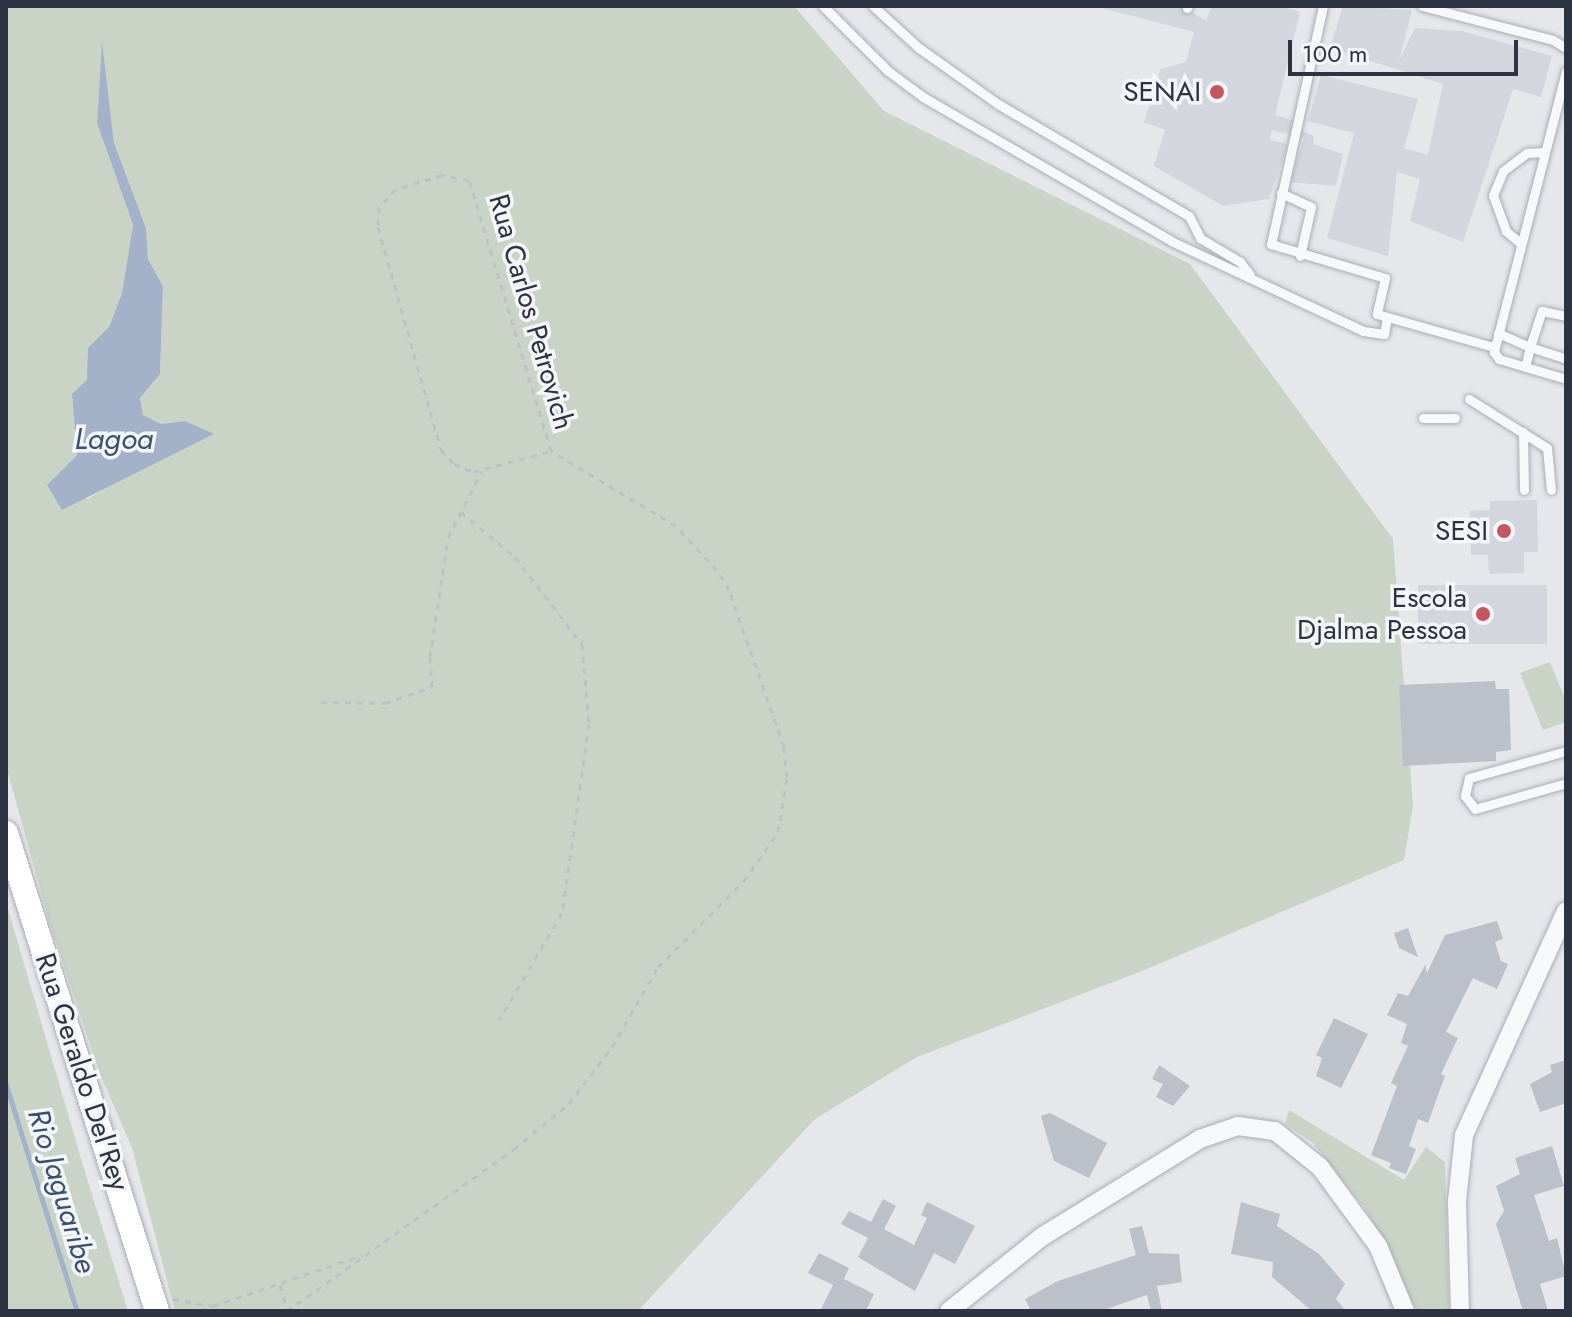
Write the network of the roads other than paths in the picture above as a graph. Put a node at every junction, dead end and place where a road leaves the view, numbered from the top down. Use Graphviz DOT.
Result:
graph roads {
  1 [pos="823,6"];
  2 [pos="873,6"];
  3 [pos="1323,6"];
  4 [pos="1422,6"];
  5 [pos="1566,48"];
  6 [pos="1566,71"];
  7 [pos="1544,152"];
  8 [pos="1281,193"];
  9 [pos="1519,242"];
  10 [pos="1300,256"];
  11 [pos="1251,276"];
  12 [pos="1566,316"];
  13 [pos="1387,317"];
  14 [pos="1498,333"];
  15 [pos="1494,347"];
  16 [pos="1530,347"];
  17 [pos="1566,359"];
  18 [pos="1525,367"];
  19 [pos="1566,379"];
  20 [pos="1469,399"];
  21 [pos="1423,418"];
  22 [pos="1455,418"];
  23 [pos="1523,432"];
  24 [pos="1524,490"];
  25 [pos="1551,490"];
  26 [pos="1566,751"];
  27 [pos="1566,783"];
  28 [pos="6,833"];
  29 [pos="1566,912"];
  30 [pos="157,1311"];
  31 [pos="949,1311"];
  32 [pos="1405,1311"];
  33 [pos="1460,1311"];
  1 -- 11 [label="lane"];
  2 -- 11 [label="lane"];
  3 -- 8 [label="lane"];
  4 -- 5 [label="lane"];
  6 -- 7 [label="lane"];
  7 -- 9 [label="lane"];
  7 -- 9 [label="lane"];
  8 -- 10 [label="lane"];
  8 -- 10 [label="lane"];
  9 -- 14 [label="lane"];
  10 -- 13 [label="lane"];
  11 -- 13 [label="lane"];
  12 -- 16 [label="lane"];
  13 -- 15 [label="lane"];
  14 -- 15 [label="lane"];
  14 -- 16 [label="lane"];
  15 -- 18 [label="lane"];
  16 -- 17 [label="lane"];
  16 -- 18 [label="lane"];
  18 -- 19 [label="lane"];
  20 -- 23 [label="lane"];
  21 -- 22 [label="lane"];
  23 -- 24 [label="lane"];
  23 -- 25 [label="lane"];
  26 -- 27 [label="lane"];
  28 -- 30 [label="main road, Rua Geraldo Del'Rey"];
  29 -- 33 [label="street"];
  31 -- 32 [label="street"];
}
